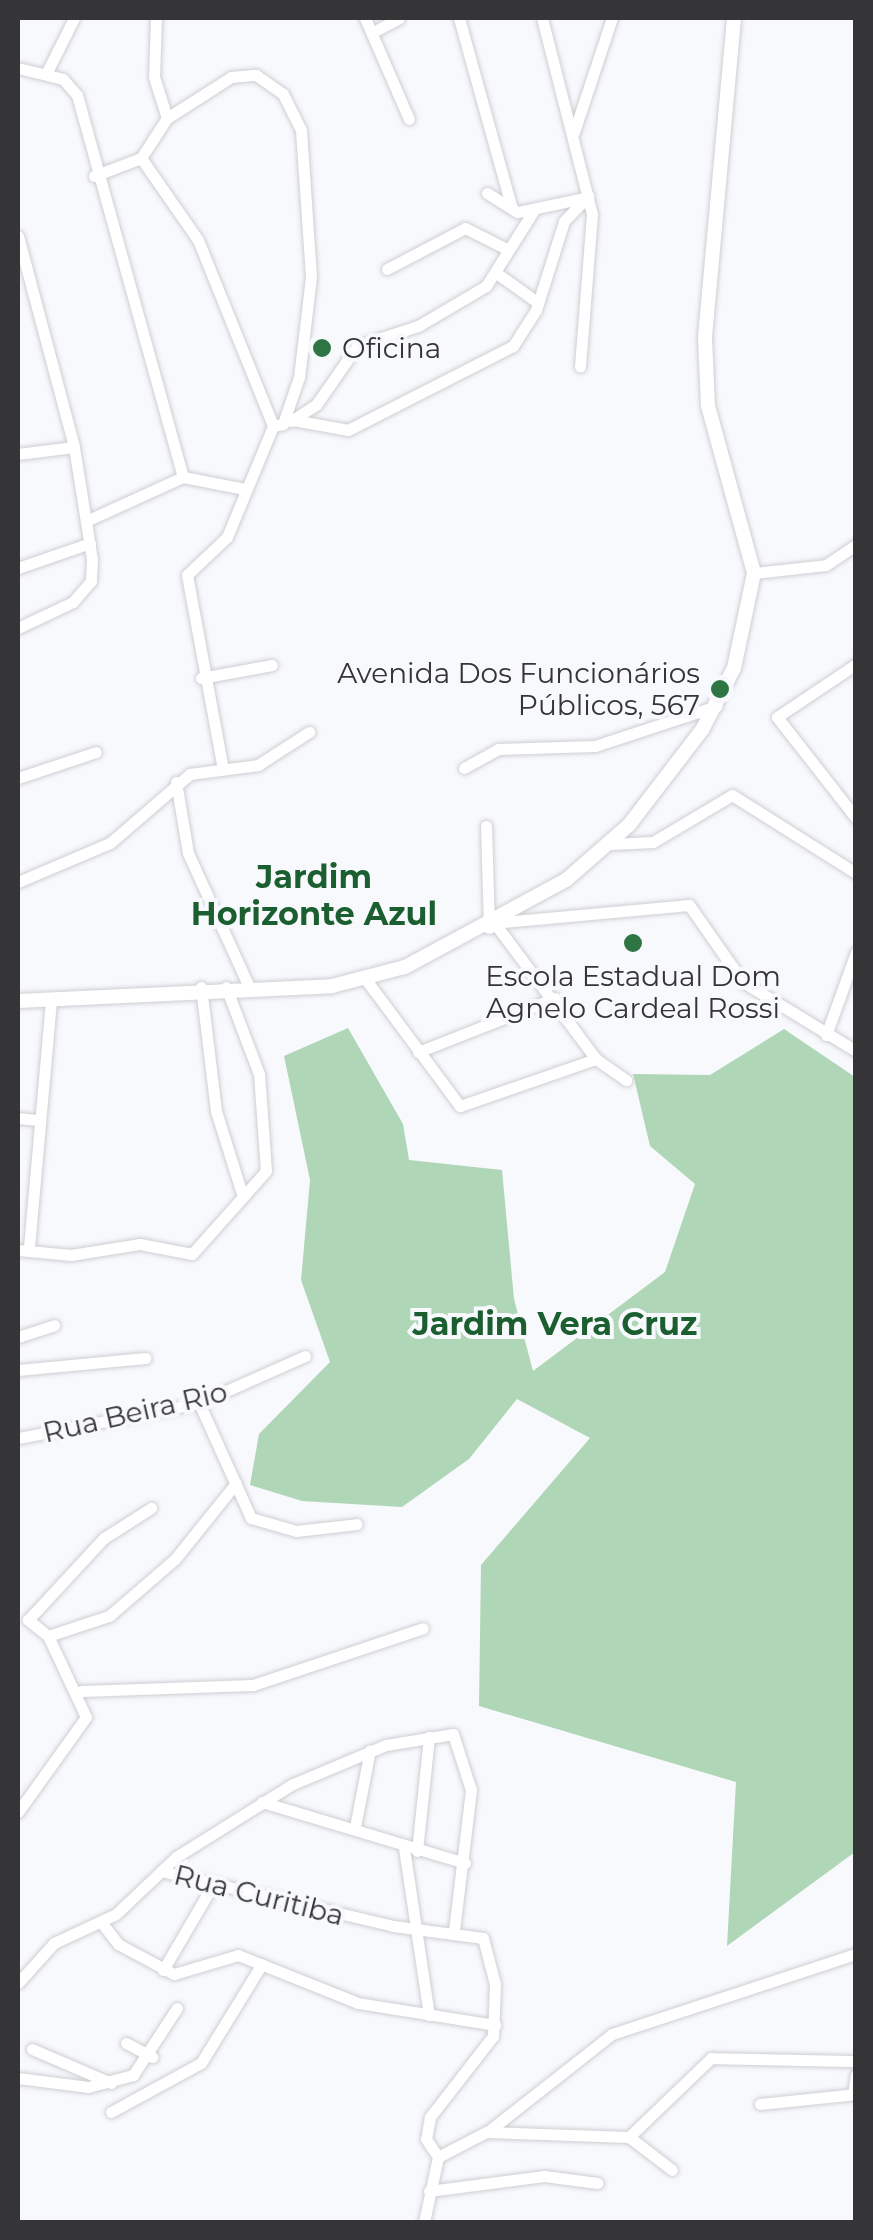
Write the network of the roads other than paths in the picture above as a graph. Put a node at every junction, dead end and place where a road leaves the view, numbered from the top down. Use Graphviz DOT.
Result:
graph roads {
  1 [pos="74,18"];
  2 [pos="156,18"];
  3 [pos="365,18"];
  4 [pos="399,18"];
  5 [pos="459,18"];
  6 [pos="542,18"];
  7 [pos="612,18"];
  8 [pos="734,18"];
  9 [pos="375,31"];
  10 [pos="18,68"];
  11 [pos="46,72"];
  12 [pos="168,118"];
  13 [pos="409,118"];
  14 [pos="574,132"];
  15 [pos="140,158"];
  16 [pos="94,176"];
  17 [pos="486,192"];
  18 [pos="588,196"];
  19 [pos="512,209"];
  20 [pos="534,210"];
  21 [pos="18,236"];
  22 [pos="507,249"];
  23 [pos="387,270"];
  24 [pos="496,272"];
  25 [pos="537,302"];
  26 [pos="580,366"];
  27 [pos="283,423"];
  28 [pos="74,447"];
  29 [pos="18,454"];
  30 [pos="183,477"];
  31 [pos="245,489"];
  32 [pos="86,520"];
  33 [pos="90,543"];
  34 [pos="856,545"];
  35 [pos="18,568"];
  36 [pos="754,573"];
  37 [pos="18,628"];
  38 [pos="272,665"];
  39 [pos="855,665"];
  40 [pos="201,678"];
  41 [pos="717,706"];
  42 [pos="309,732"];
  43 [pos="96,752"];
  44 [pos="464,768"];
  45 [pos="223,769"];
  46 [pos="18,778"];
  47 [pos="176,782"];
  48 [pos="856,818"];
  49 [pos="486,826"];
  50 [pos="612,844"];
  51 [pos="856,873"];
  52 [pos="18,882"];
  53 [pos="496,925"];
  54 [pos="856,952"];
  55 [pos="367,981"];
  56 [pos="201,987"];
  57 [pos="226,988"];
  58 [pos="250,989"];
  59 [pos="555,998"];
  60 [pos="18,1000"];
  61 [pos="51,1000"];
  62 [pos="826,1035"];
  63 [pos="856,1051"];
  64 [pos="418,1052"];
  65 [pos="596,1058"];
  66 [pos="626,1080"];
  67 [pos="18,1118"];
  68 [pos="36,1120"];
  69 [pos="241,1191"];
  70 [pos="23,1249"];
  71 [pos="54,1325"];
  72 [pos="18,1338"];
  73 [pos="305,1356"];
  74 [pos="144,1358"];
  75 [pos="18,1370"];
  76 [pos="199,1403"];
  77 [pos="18,1438"];
  78 [pos="236,1483"];
  79 [pos="150,1508"];
  80 [pos="357,1524"];
  81 [pos="23,1620"];
  82 [pos="423,1628"];
  83 [pos="48,1636"];
  84 [pos="81,1692"];
  85 [pos="429,1736"];
  86 [pos="370,1750"];
  87 [pos="262,1802"];
  88 [pos="18,1812"];
  89 [pos="355,1827"];
  90 [pos="410,1849"];
  91 [pos="464,1863"];
  92 [pos="161,1871"];
  93 [pos="214,1883"];
  94 [pos="101,1922"];
  95 [pos="419,1929"];
  96 [pos="454,1931"];
  97 [pos="856,1954"];
  98 [pos="842,1958"];
  99 [pos="262,1964"];
  100 [pos="856,1968"];
  101 [pos="163,1970"];
  102 [pos="18,1983"];
  103 [pos="176,2008"];
  104 [pos="429,2015"];
  105 [pos="495,2025"];
  106 [pos="126,2044"];
  107 [pos="32,2049"];
  108 [pos="152,2057"];
  109 [pos="856,2061"];
  110 [pos="856,2075"];
  111 [pos="18,2078"];
  112 [pos="111,2082"];
  113 [pos="854,2094"];
  114 [pos="760,2104"];
  115 [pos="111,2112"];
  116 [pos="486,2132"];
  117 [pos="629,2137"];
  118 [pos="438,2157"];
  119 [pos="672,2170"];
  120 [pos="598,2184"];
  121 [pos="429,2191"];
  122 [pos="424,2222"];
  1 -- 11 [label="street"];
  2 -- 12 [label="street"];
  3 -- 9 [label="street"];
  4 -- 9 [label="street"];
  5 -- 19 [label="street"];
  6 -- 14 [label="street"];
  7 -- 14 [label="street"];
  8 -- 36 [label="street"];
  9 -- 13 [label="street"];
  10 -- 11 [label="street"];
  11 -- 16 [label="street"];
  12 -- 15 [label="street"];
  12 -- 27 [label="street"];
  14 -- 18 [label="street"];
  15 -- 16 [label="street"];
  15 -- 27 [label="street"];
  16 -- 30 [label="street"];
  17 -- 19 [label="street"];
  18 -- 20 [label="street"];
  18 -- 25 [label="street"];
  18 -- 26 [label="street"];
  19 -- 20 [label="street"];
  20 -- 22 [label="street"];
  21 -- 28 [label="street"];
  22 -- 23 [label="street"];
  22 -- 24 [label="street"];
  24 -- 25 [label="street"];
  24 -- 27 [label="street"];
  25 -- 27 [label="street"];
  27 -- 31 [label="street"];
  28 -- 29 [label="street"];
  28 -- 32 [label="street"];
  30 -- 31 [label="street"];
  30 -- 32 [label="street"];
  31 -- 40 [label="street"];
  32 -- 33 [label="street"];
  33 -- 35 [label="street"];
  33 -- 37 [label="street"];
  34 -- 36 [label="street"];
  36 -- 41 [label="street"];
  38 -- 40 [label="street"];
  39 -- 48 [label="street"];
  40 -- 45 [label="street"];
  41 -- 44 [label="street"];
  41 -- 50 [label="street"];
  42 -- 45 [label="street"];
  43 -- 46 [label="street"];
  45 -- 47 [label="street"];
  47 -- 52 [label="street"];
  47 -- 58 [label="street"];
  49 -- 53 [label="street"];
  50 -- 51 [label="street"];
  50 -- 53 [label="street"];
  53 -- 55 [label="street"];
  53 -- 59 [label="street"];
  53 -- 62 [label="street"];
  54 -- 62 [label="street"];
  55 -- 58 [label="street"];
  55 -- 64 [label="street"];
  56 -- 57 [label="street"];
  56 -- 61 [label="street"];
  56 -- 69 [label="street"];
  57 -- 58 [label="street"];
  57 -- 69 [label="street"];
  59 -- 64 [label="street"];
  59 -- 65 [label="street"];
  60 -- 61 [label="street"];
  61 -- 68 [label="street"];
  62 -- 63 [label="street"];
  64 -- 65 [label="street"];
  65 -- 66 [label="street"];
  67 -- 68 [label="street"];
  68 -- 70 [label="street"];
  69 -- 70 [label="street"];
  71 -- 72 [label="street"];
  73 -- 76 [label="street, Rua Beira Rio"];
  74 -- 75 [label="street"];
  76 -- 77 [label="street, Rua Beira Rio"];
  76 -- 78 [label="street"];
  78 -- 80 [label="street"];
  78 -- 83 [label="street"];
  79 -- 81 [label="street"];
  81 -- 83 [label="street"];
  82 -- 84 [label="street"];
  83 -- 84 [label="street"];
  84 -- 88 [label="street"];
  85 -- 86 [label="street, Rua Curitiba"];
  85 -- 90 [label="street"];
  85 -- 91 [label="street"];
  86 -- 87 [label="street, Rua Curitiba"];
  86 -- 89 [label="street"];
  87 -- 89 [label="street"];
  87 -- 92 [label="street, Rua Curitiba"];
  89 -- 90 [label="street"];
  90 -- 91 [label="street"];
  90 -- 95 [label="street"];
  91 -- 96 [label="street"];
  92 -- 93 [label="street, Rua Curitiba"];
  92 -- 94 [label="street"];
  93 -- 95 [label="street, Rua Curitiba"];
  93 -- 101 [label="street"];
  94 -- 101 [label="street"];
  94 -- 102 [label="street"];
  95 -- 96 [label="street, Rua Curitiba"];
  95 -- 104 [label="street"];
  96 -- 105 [label="street"];
  97 -- 98 [label="street"];
  98 -- 100 [label="street"];
  98 -- 116 [label="street"];
  99 -- 101 [label="street"];
  99 -- 104 [label="street"];
  99 -- 115 [label="street"];
  103 -- 108 [label="street"];
  104 -- 105 [label="street"];
  105 -- 118 [label="street"];
  106 -- 108 [label="street"];
  107 -- 112 [label="street"];
  108 -- 112 [label="street"];
  109 -- 117 [label="street"];
  110 -- 113 [label="street"];
  111 -- 112 [label="street"];
  113 -- 114 [label="street"];
  116 -- 117 [label="street"];
  116 -- 118 [label="street"];
  117 -- 119 [label="street"];
  118 -- 121 [label="street"];
  120 -- 121 [label="street"];
  121 -- 122 [label="street"];
}
